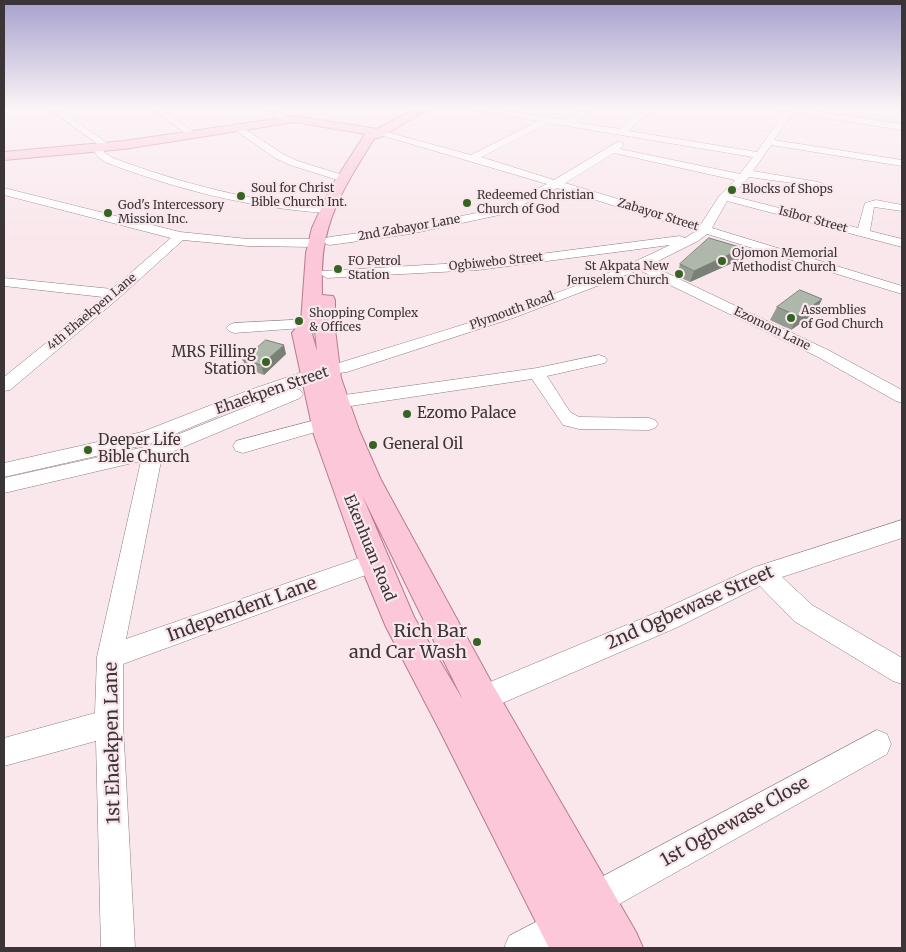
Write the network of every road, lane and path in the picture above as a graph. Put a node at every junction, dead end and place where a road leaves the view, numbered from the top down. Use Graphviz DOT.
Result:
graph roads {
  1 [pos="35,152"];
  2 [pos="101,152"];
  3 [pos="276,152"];
  4 [pos="359,152"];
  5 [pos="369,152"];
  6 [pos="451,152"];
  7 [pos="483,152"];
  8 [pos="607,152"];
  9 [pos="641,152"];
  10 [pos="744,152"];
  11 [pos="761,152"];
  12 [pos="835,152"];
  13 [pos="759,155"];
  14 [pos="4,156"];
  15 [pos="472,158"];
  16 [pos="902,163"];
  17 [pos="744,175"];
  18 [pos="342,178"];
  19 [pos="558,184"];
  20 [pos="818,186"];
  21 [pos="4,191"];
  22 [pos="724,197"];
  23 [pos="902,208"];
  24 [pos="327,210"];
  25 [pos="699,234"];
  26 [pos="863,234"];
  27 [pos="180,236"];
  28 [pos="323,242"];
  29 [pos="902,243"];
  30 [pos="640,265"];
  31 [pos="327,274"];
  32 [pos="4,282"];
  33 [pos="902,290"];
  34 [pos="114,294"];
  35 [pos="311,324"];
  36 [pos="234,328"];
  37 [pos="599,360"];
  38 [pos="537,373"];
  39 [pos="4,386"];
  40 [pos="326,386"];
  41 [pos="902,396"];
  42 [pos="649,424"];
  43 [pos="242,446"];
  44 [pos="153,452"];
  45 [pos="4,470"];
  46 [pos="4,484"];
  47 [pos="902,528"];
  48 [pos="374,562"];
  49 [pos="763,574"];
  50 [pos="110,658"];
  51 [pos="902,672"];
  52 [pos="481,698"];
  53 [pos="110,723"];
  54 [pos="877,744"];
  55 [pos="4,752"];
  56 [pos="593,900"];
  57 [pos="567,937"];
  58 [pos="118,948"];
  59 [pos="521,948"];
  60 [pos="620,948"];
  1 -- 14 [label="main road"];
  2 -- 24 [label="street"];
  3 -- 18 [label="street"];
  4 -- 18 [label="main road, Ekenhuan Road"];
  5 -- 28 [label="main road, Ekenhuan Road"];
  6 -- 15 [label="street, Zabayor Street"];
  7 -- 15 [label="street"];
  8 -- 19 [label="street, 2nd Zabayor Lane"];
  9 -- 17 [label="street, 2nd Zabayor Lane"];
  10 -- 13 [label="street"];
  11 -- 13 [label="street"];
  12 -- 16 [label="street"];
  13 -- 17 [label="street"];
  15 -- 19 [label="street, Zabayor Street"];
  17 -- 20 [label="street"];
  17 -- 22 [label="street"];
  18 -- 24 [label="main road, Ekenhuan Road"];
  19 -- 25 [label="street, Zabayor Street"];
  19 -- 28 [label="street, 2nd Zabayor Lane"];
  21 -- 27 [label="street, 2nd Zabayor Lane"];
  22 -- 25 [label="street"];
  22 -- 26 [label="street, Isibor Street"];
  23 -- 26 [label="street"];
  24 -- 28 [label="main road, Ekenhuan Road"];
  25 -- 30 [label="street, Plymouth Road"];
  25 -- 31 [label="street, Ogbiwebo Street"];
  25 -- 33 [label="street, Zabayor Street"];
  26 -- 29 [label="street, Isibor Street"];
  27 -- 28 [label="street, 2nd Zabayor Lane"];
  27 -- 34 [label="street, 4th Ehaekpen Lane"];
  28 -- 31 [label="main road, Ekenhuan Road"];
  28 -- 35 [label="main road, Ekenhuan Road"];
  30 -- 40 [label="street, Plymouth Road"];
  30 -- 41 [label="street, Ezomom Lane"];
  31 -- 40 [label="main road, Ekenhuan Road"];
  32 -- 34 [label="street"];
  34 -- 39 [label="street, 4th Ehaekpen Lane"];
  35 -- 36 [label="street"];
  35 -- 40 [label="main road, Ekenhuan Road"];
  37 -- 38 [label="street"];
  38 -- 40 [label="street"];
  38 -- 42 [label="street"];
  40 -- 43 [label="street"];
  40 -- 44 [label="street, Ehaekpen Street"];
  40 -- 45 [label="street, Ehaekpen Street"];
  40 -- 48 [label="main road, Ekenhuan Road"];
  40 -- 52 [label="main road, Ekenhuan Road"];
  44 -- 46 [label="street, Ehaekpen Street"];
  44 -- 50 [label="street, 1st Ehaekpen Lane"];
  47 -- 49 [label="street, 2nd Ogbewase Street"];
  48 -- 50 [label="street, Independent Lane"];
  48 -- 57 [label="main road, Ekenhuan Road"];
  49 -- 51 [label="street"];
  49 -- 52 [label="street, 2nd Ogbewase Street"];
  50 -- 53 [label="street, 1st Ehaekpen Lane"];
  52 -- 56 [label="main road, Ekenhuan Road"];
  53 -- 55 [label="street"];
  53 -- 58 [label="street, 1st Ehaekpen Lane"];
  54 -- 56 [label="street, 1st Ogbewase Close"];
  56 -- 60 [label="main road, Ekenhuan Road"];
  57 -- 59 [label="street"];
}
